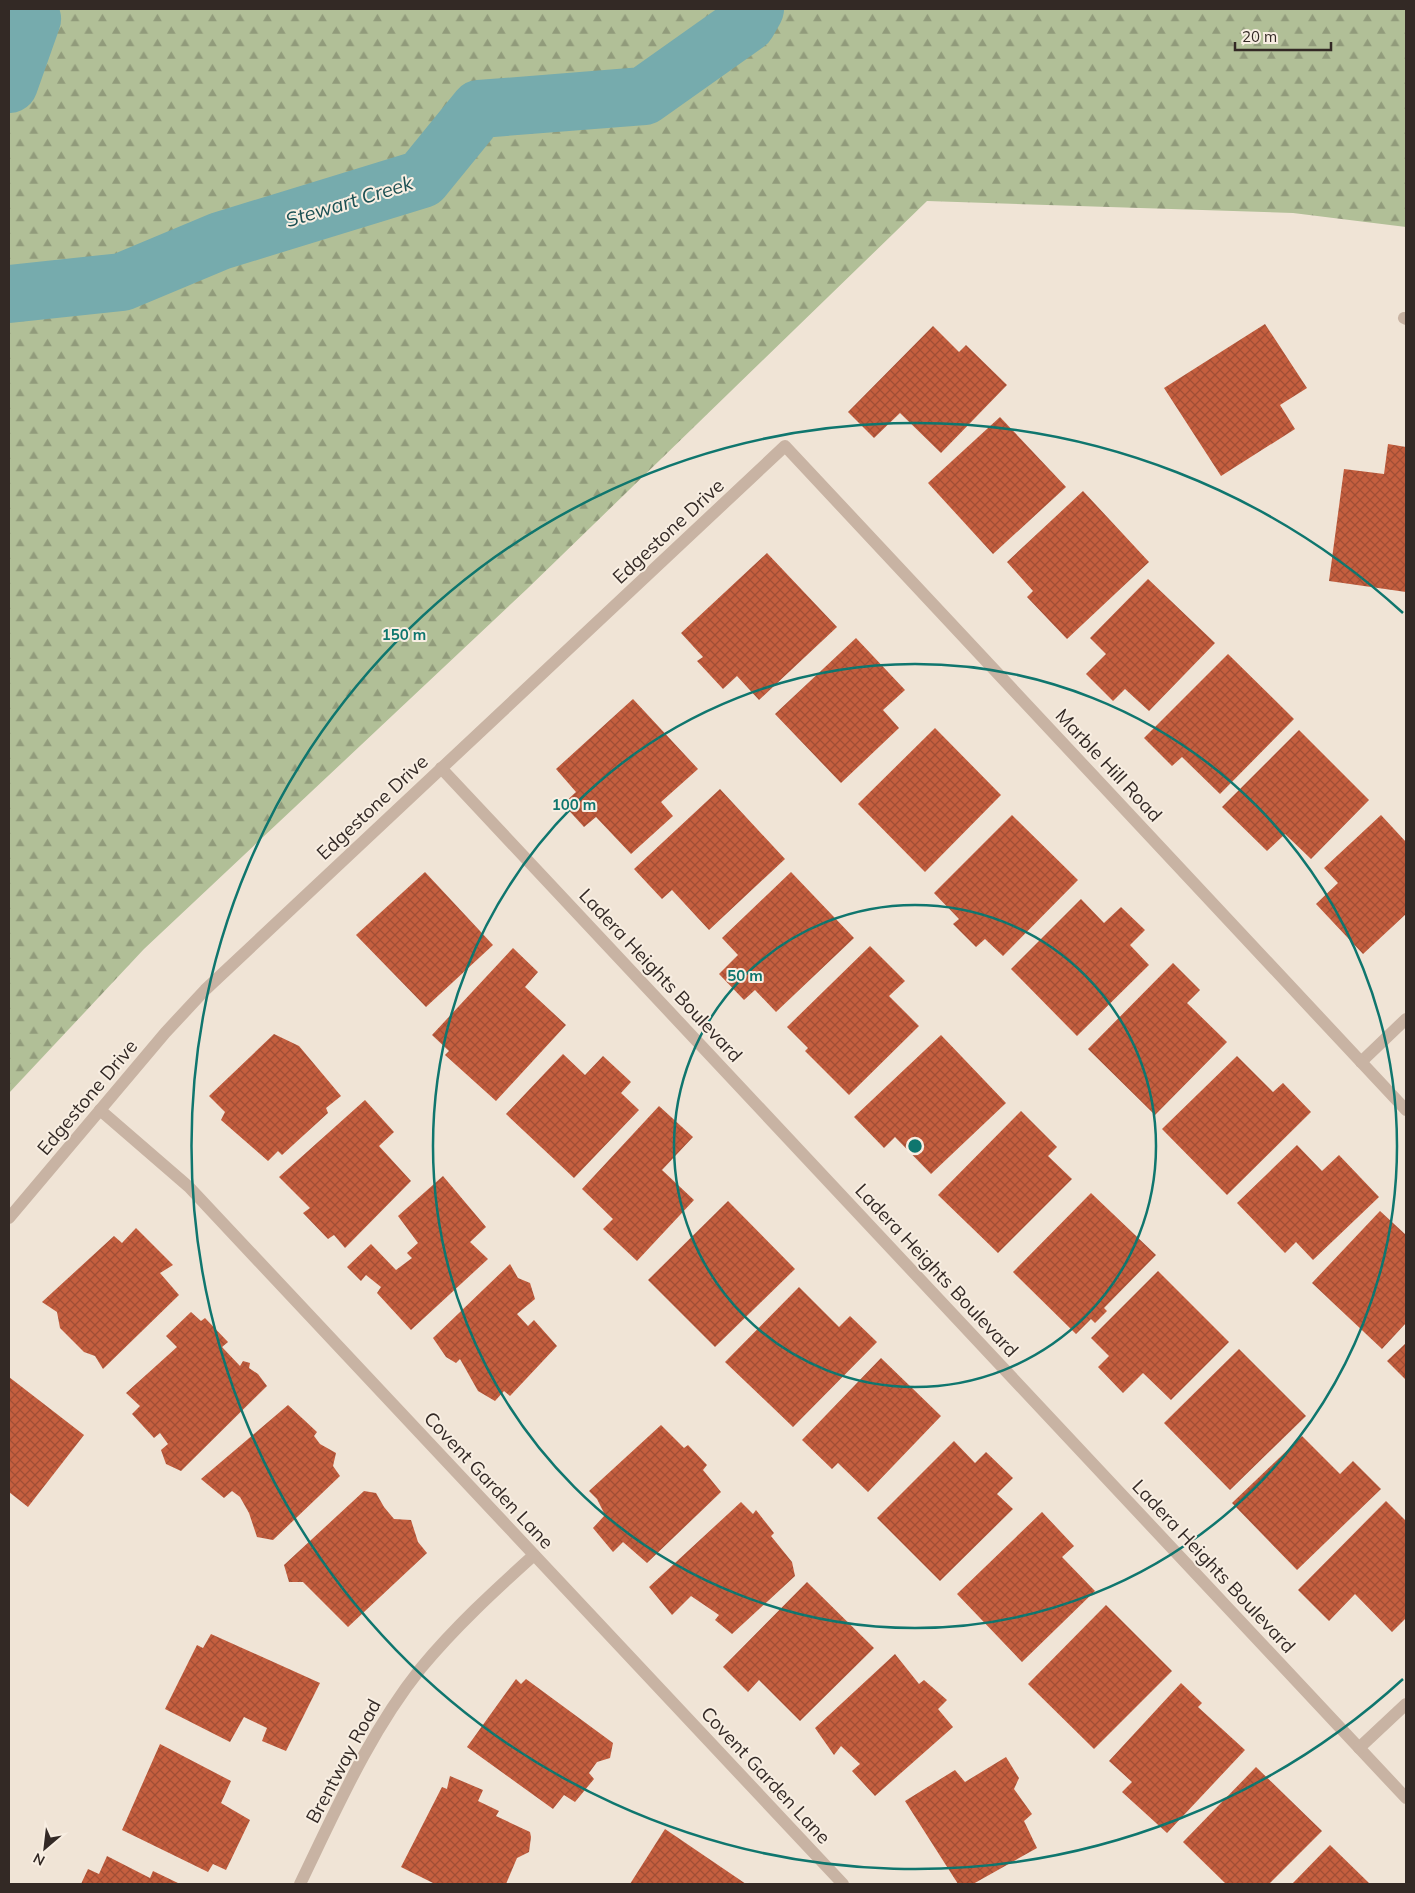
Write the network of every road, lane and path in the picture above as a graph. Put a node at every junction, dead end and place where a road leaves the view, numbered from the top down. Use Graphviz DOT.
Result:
graph roads {
  1 [pos="785,446"];
  2 [pos="441,768"];
  3 [pos="1406,1019"];
  4 [pos="1361,1062"];
  5 [pos="100,1110"];
  6 [pos="1406,1110"];
  7 [pos="9,1218"];
  8 [pos="534,1555"];
  9 [pos="1406,1704"];
  10 [pos="1359,1748"];
  11 [pos="1406,1798"];
  12 [pos="300,1884"];
  13 [pos="843,1884"];
  1 -- 2 [label="street, Edgestone Drive"];
  1 -- 4 [label="street, Marble Hill Road"];
  2 -- 5 [label="street, Edgestone Drive"];
  2 -- 10 [label="street, Ladera Heights Boulevard"];
  3 -- 4 [label="street"];
  4 -- 6 [label="street, Marble Hill Road"];
  5 -- 7 [label="street, Edgestone Drive"];
  5 -- 8 [label="street, Covent Garden Lane"];
  8 -- 12 [label="street, Brentway Road"];
  8 -- 13 [label="street, Covent Garden Lane"];
  9 -- 10 [label="street"];
  10 -- 11 [label="street, Ladera Heights Boulevard"];
}
